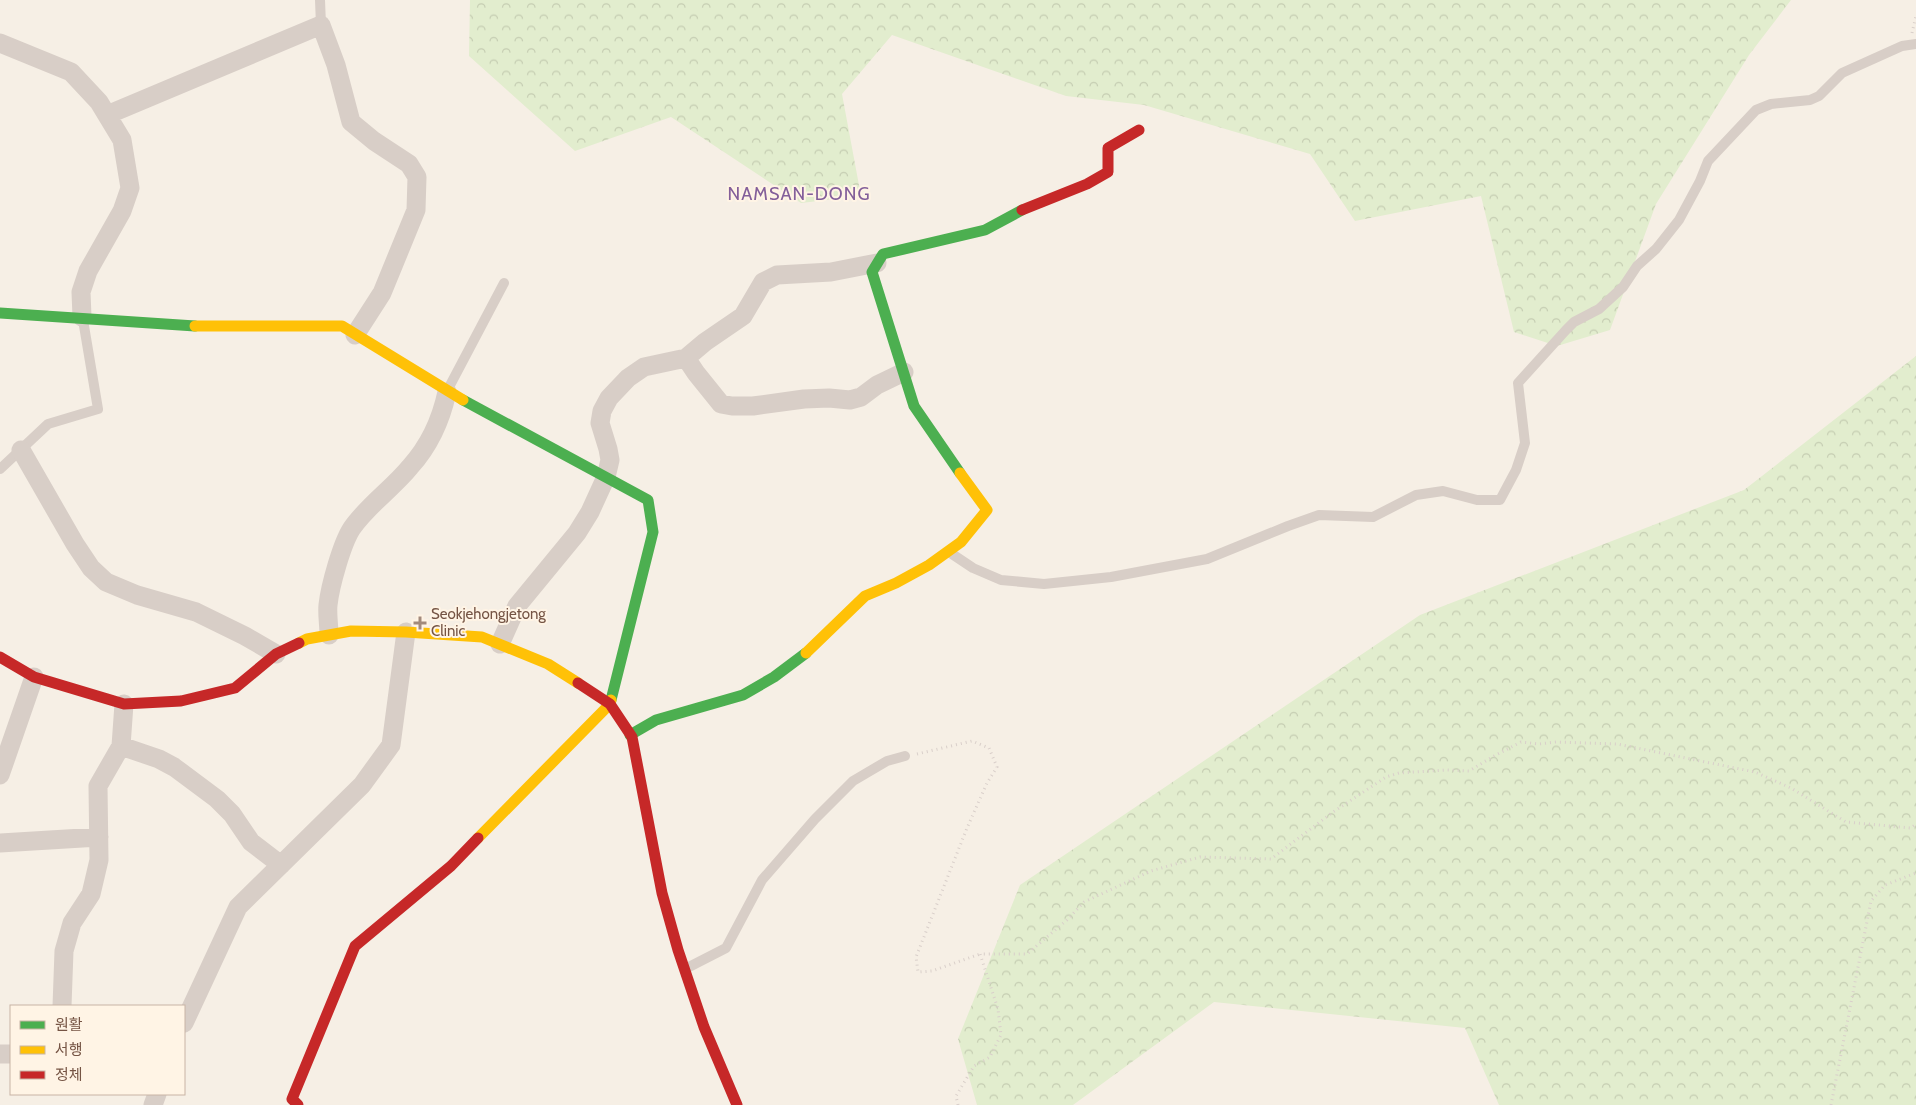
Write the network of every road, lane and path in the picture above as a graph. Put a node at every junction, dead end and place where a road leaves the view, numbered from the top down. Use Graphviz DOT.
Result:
graph roads {
  1 [pos="320,0"];
  2 [pos="321,25"];
  3 [pos="0,43"];
  4 [pos="1916,44"];
  5 [pos="107,116"];
  6 [pos="1139,130"];
  7 [pos="877,263"];
  8 [pos="504,283"];
  9 [pos="0,313"];
  10 [pos="82,318"];
  11 [pos="355,335"];
  12 [pos="686,358"];
  13 [pos="904,372"];
  14 [pos="447,392"];
  15 [pos="21,450"];
  16 [pos="0,469"];
  17 [pos="606,477"];
  18 [pos="948,551"];
  19 [pos="406,632"];
  20 [pos="329,635"];
  21 [pos="500,644"];
  22 [pos="276,654"];
  23 [pos="0,658"];
  24 [pos="34,677"];
  25 [pos="124,704"];
  26 [pos="610,704"];
  27 [pos="631,736"];
  28 [pos="121,746"];
  29 [pos="905,756"];
  30 [pos="3,757"];
  31 [pos="0,775"];
  32 [pos="1916,824"];
  33 [pos="99,837"];
  34 [pos="0,842"];
  35 [pos="281,864"];
  36 [pos="1916,873"];
  37 [pos="980,954"];
  38 [pos="684,969"];
  39 [pos="62,1005"];
  40 [pos="185,1020"];
  41 [pos="298,1105"];
  42 [pos="737,1105"];
  43 [pos="958,1105"];
  44 [pos="1832,1105"];
  1 -- 2 [label="lane"];
  2 -- 5 [label="street"];
  2 -- 11 [label="street"];
  3 -- 5 [label="street"];
  4 -- 18 [label="lane"];
  5 -- 10 [label="street"];
  6 -- 7 [label="street"];
  7 -- 12 [label="street"];
  7 -- 13 [label="street"];
  8 -- 14 [label="lane"];
  9 -- 10 [label="street"];
  10 -- 11 [label="street"];
  10 -- 15 [label="lane"];
  11 -- 14 [label="street"];
  12 -- 13 [label="street"];
  12 -- 17 [label="street"];
  13 -- 18 [label="street"];
  14 -- 17 [label="street"];
  14 -- 20 [label="street"];
  15 -- 16 [label="lane"];
  15 -- 22 [label="street"];
  17 -- 21 [label="street"];
  17 -- 26 [label="street"];
  18 -- 27 [label="street"];
  19 -- 20 [label="street"];
  19 -- 21 [label="street"];
  19 -- 35 [label="street"];
  20 -- 22 [label="street"];
  21 -- 26 [label="street"];
  22 -- 25 [label="street"];
  23 -- 24 [label="street"];
  24 -- 25 [label="street"];
  24 -- 30 [label="street"];
  25 -- 28 [label="street"];
  26 -- 27 [label="street"];
  26 -- 41 [label="street"];
  27 -- 38 [label="street"];
  28 -- 33 [label="street"];
  28 -- 35 [label="street"];
  29 -- 37 [label="path"];
  29 -- 38 [label="lane"];
  30 -- 31 [label="street"];
  32 -- 37 [label="path"];
  33 -- 34 [label="street"];
  33 -- 39 [label="street"];
  35 -- 40 [label="street"];
  36 -- 44 [label="path"];
  37 -- 43 [label="path"];
  38 -- 42 [label="street"];
}
